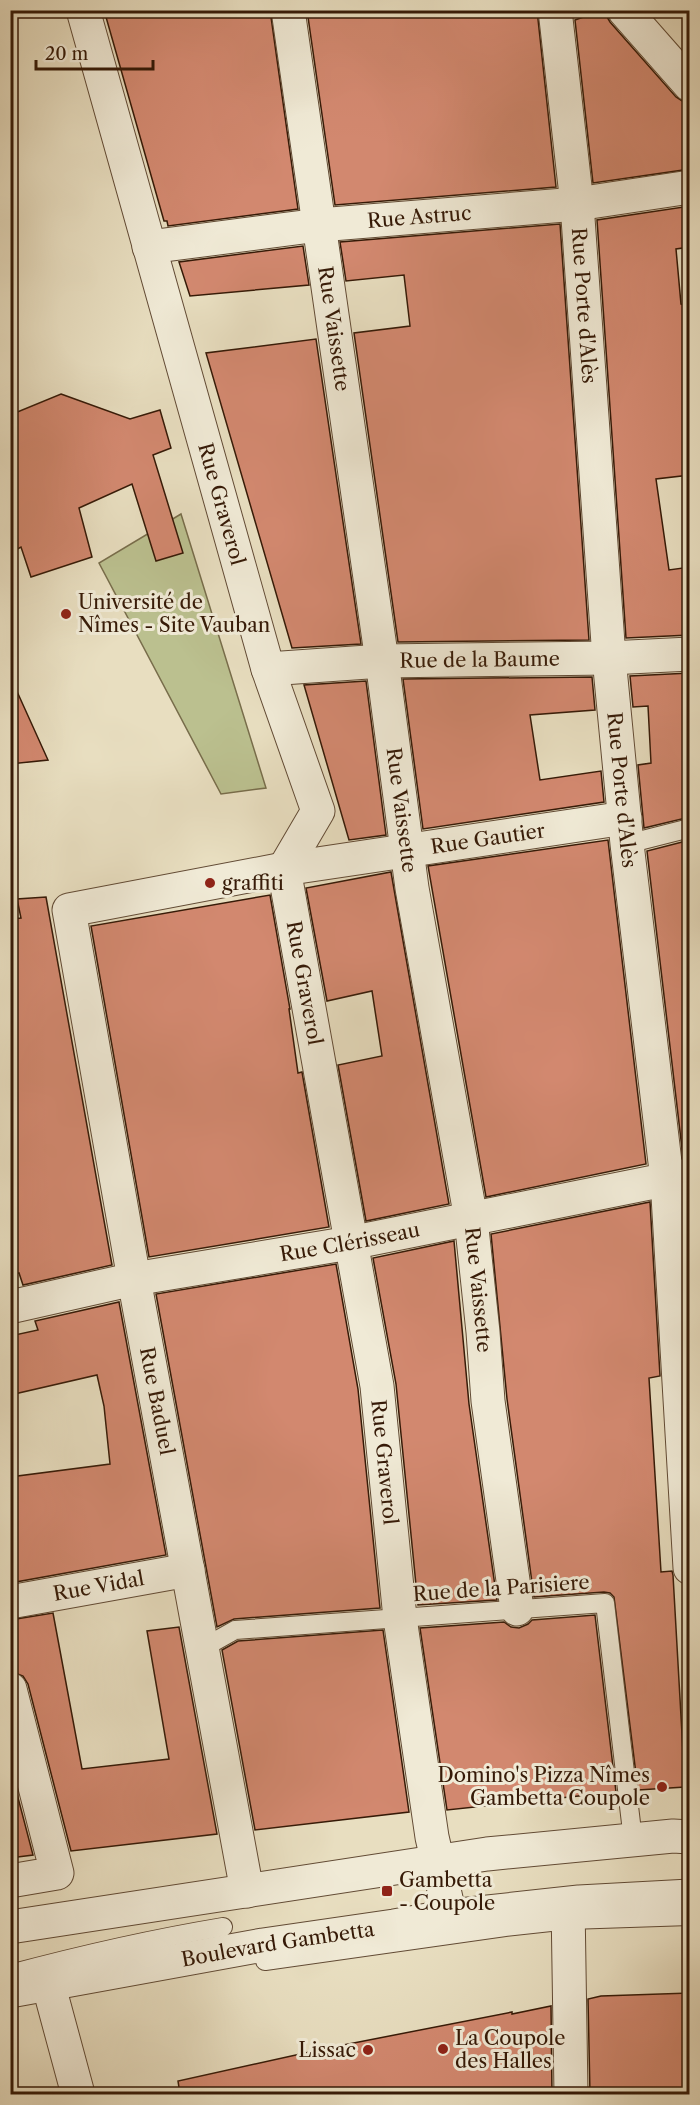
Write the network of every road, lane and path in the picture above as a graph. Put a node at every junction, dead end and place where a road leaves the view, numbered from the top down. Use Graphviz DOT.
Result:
graph roads {
  1 [pos="83,10"];
  2 [pos="288,10"];
  3 [pos="555,10"];
  4 [pos="624,10"];
  5 [pos="690,85"];
  6 [pos="690,187"];
  7 [pos="577,204"];
  8 [pos="319,225"];
  9 [pos="149,246"];
  10 [pos="690,654"];
  11 [pos="609,658"];
  12 [pos="382,662"];
  13 [pos="268,669"];
  14 [pos="690,828"];
  15 [pos="626,831"];
  16 [pos="407,851"];
  17 [pos="284,869"];
  18 [pos="69,910"];
  19 [pos="678,1177"];
  20 [pos="471,1219"];
  21 [pos="351,1243"];
  22 [pos="134,1279"];
  23 [pos="10,1307"];
  24 [pos="686,1466"];
  25 [pos="690,1568"];
  26 [pos="188,1570"];
  27 [pos="10,1602"];
  28 [pos="517,1609"];
  29 [pos="400,1618"];
  30 [pos="203,1648"];
  31 [pos="10,1689"];
  32 [pos="690,1837"];
  33 [pos="633,1840"];
  34 [pos="439,1862"];
  35 [pos="10,1881"];
  36 [pos="247,1891"];
  37 [pos="690,1896"];
  38 [pos="568,1912"];
  39 [pos="450,1916"];
  40 [pos="690,1916"];
  41 [pos="10,1927"];
  42 [pos="223,1927"];
  43 [pos="10,1974"];
  44 [pos="10,1991"];
  45 [pos="51,1991"];
  46 [pos="10,2007"];
  47 [pos="78,2094"];
  48 [pos="572,2094"];
  1 -- 9 [label="street, Rue Graverol"];
  2 -- 8 [label="street, Rue Vaissette"];
  3 -- 7 [label="street, Rue Porte d'Alès"];
  4 -- 5 [label="street"];
  6 -- 7 [label="street, Rue Astruc"];
  7 -- 8 [label="street, Rue Astruc"];
  7 -- 11 [label="street, Rue Porte d'Alès"];
  8 -- 9 [label="street, Rue Astruc"];
  8 -- 12 [label="street, Rue Vaissette"];
  9 -- 13 [label="street, Rue Graverol"];
  10 -- 11 [label="street, Rue de la Baume"];
  11 -- 12 [label="street, Rue de la Baume"];
  11 -- 15 [label="street, Rue Porte d'Alès"];
  12 -- 13 [label="street, Rue de la Baume"];
  12 -- 16 [label="street, Rue Vaissette"];
  13 -- 17 [label="street, Rue Graverol"];
  14 -- 15 [label="lane, Rue Gautier"];
  15 -- 16 [label="street, Rue Gautier"];
  15 -- 19 [label="street, Rue Porte d'Alès"];
  16 -- 17 [label="street, Rue Gautier"];
  16 -- 20 [label="street, Rue Vaissette"];
  17 -- 18 [label="street, Rue Gautier"];
  17 -- 21 [label="street, Rue Graverol"];
  18 -- 22 [label="street, Rue Baduel"];
  19 -- 20 [label="street, Rue Clérisseau"];
  19 -- 24 [label="street, Rue Porte d'Alès"];
  20 -- 21 [label="street, Rue Clérisseau"];
  20 -- 28 [label="street, Rue Vaissette"];
  21 -- 22 [label="street, Rue Clérisseau"];
  21 -- 29 [label="street, Rue Graverol"];
  22 -- 23 [label="street, Rue Clérisseau"];
  22 -- 26 [label="street, Rue Baduel"];
  24 -- 25 [label="street, Rue Porte d'Alès"];
  26 -- 27 [label="street, Rue Vidal"];
  26 -- 30 [label="street, Rue Baduel"];
  28 -- 29 [label="lane, Rue de la Parisiere"];
  28 -- 33 [label="lane, Rue de la Parisiere"];
  29 -- 30 [label="lane, Rue de la Parisiere"];
  29 -- 34 [label="street, Rue Graverol"];
  30 -- 36 [label="street, Rue Baduel"];
  31 -- 35 [label="street"];
  32 -- 33 [label="street"];
  33 -- 34 [label="street"];
  34 -- 36 [label="street"];
  34 -- 39 [label="street, Rue Graverol"];
  36 -- 41 [label="street"];
  37 -- 38 [label="street, Boulevard Gambetta"];
  38 -- 39 [label="street, Boulevard Gambetta"];
  38 -- 40 [label="lane"];
  38 -- 45 [label="lane"];
  38 -- 48 [label="street"];
  39 -- 45 [label="street, Boulevard Gambetta"];
  42 -- 43 [label="lane"];
  44 -- 45 [label="street, Boulevard Gambetta"];
  45 -- 46 [label="lane"];
  45 -- 47 [label="street"];
}
